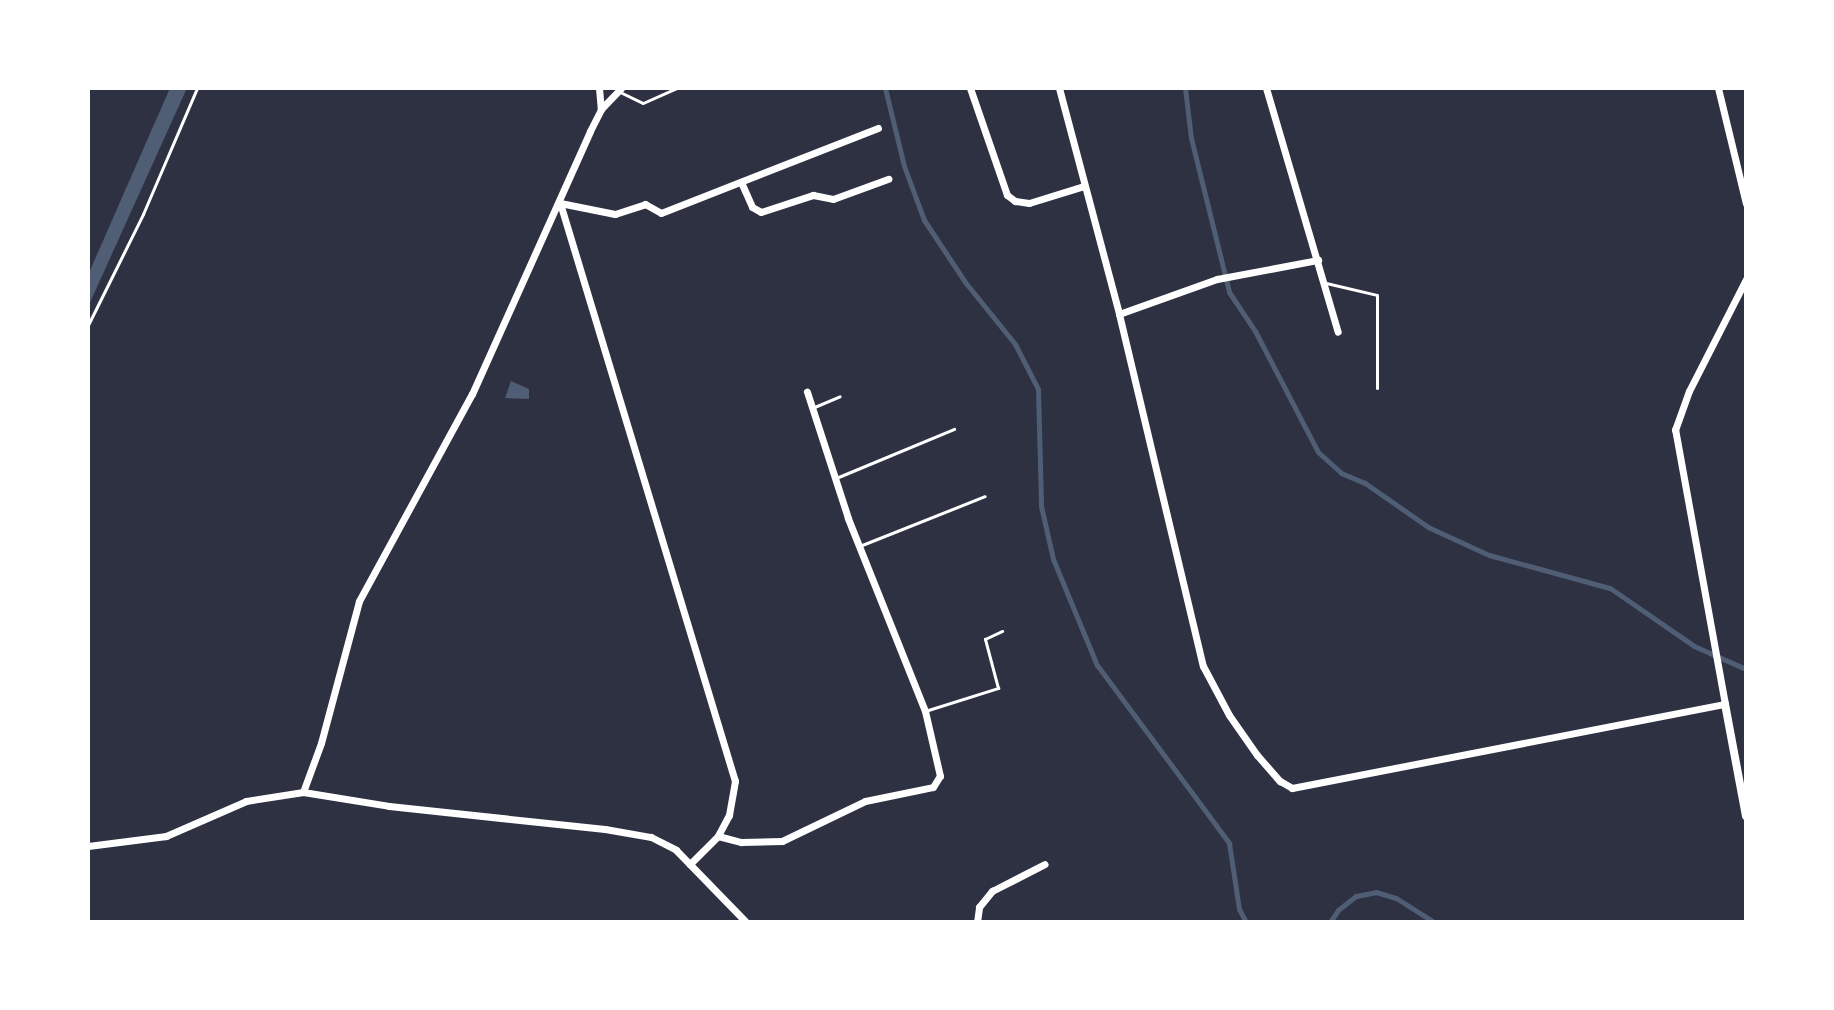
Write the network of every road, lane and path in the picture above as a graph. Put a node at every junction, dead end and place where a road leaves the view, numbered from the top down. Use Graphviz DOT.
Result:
graph roads {
  1 [pos="197,88"];
  2 [pos="599,88"];
  3 [pos="676,88"];
  4 [pos="970,88"];
  5 [pos="1059,88"];
  6 [pos="1266,88"];
  7 [pos="1718,88"];
  8 [pos="620,90"];
  9 [pos="601,109"];
  10 [pos="878,128"];
  11 [pos="888,179"];
  12 [pos="741,182"];
  13 [pos="1084,186"];
  14 [pos="560,203"];
  15 [pos="1746,204"];
  16 [pos="1318,260"];
  17 [pos="1746,279"];
  18 [pos="1326,283"];
  19 [pos="1119,314"];
  20 [pos="88,325"];
  21 [pos="1338,332"];
  22 [pos="1377,388"];
  23 [pos="807,392"];
  24 [pos="840,396"];
  25 [pos="812,408"];
  26 [pos="954,429"];
  27 [pos="836,478"];
  28 [pos="985,496"];
  29 [pos="859,547"];
  30 [pos="1002,631"];
  31 [pos="1725,704"];
  32 [pos="925,711"];
  33 [pos="303,792"];
  34 [pos="1746,816"];
  35 [pos="718,836"];
  36 [pos="88,846"];
  37 [pos="690,864"];
  38 [pos="1045,864"];
  39 [pos="746,922"];
  40 [pos="977,922"];
  1 -- 20 [label="path"];
  2 -- 9 [label="street"];
  3 -- 8 [label="lane"];
  4 -- 13 [label="street"];
  5 -- 13 [label="street"];
  6 -- 16 [label="street"];
  7 -- 15 [label="street"];
  8 -- 9 [label="street"];
  9 -- 14 [label="street"];
  10 -- 12 [label="street"];
  11 -- 12 [label="street"];
  12 -- 14 [label="street"];
  13 -- 19 [label="street"];
  14 -- 33 [label="street"];
  14 -- 35 [label="street"];
  16 -- 18 [label="street"];
  16 -- 19 [label="street"];
  17 -- 31 [label="street"];
  18 -- 21 [label="street"];
  18 -- 22 [label="lane"];
  19 -- 31 [label="street"];
  23 -- 25 [label="street"];
  24 -- 25 [label="lane"];
  25 -- 27 [label="street"];
  26 -- 27 [label="lane"];
  27 -- 29 [label="street"];
  28 -- 29 [label="lane"];
  29 -- 32 [label="street"];
  30 -- 32 [label="lane"];
  31 -- 34 [label="street"];
  32 -- 35 [label="street"];
  33 -- 36 [label="street"];
  33 -- 37 [label="street"];
  35 -- 37 [label="street"];
  37 -- 39 [label="street"];
  38 -- 40 [label="street"];
}
